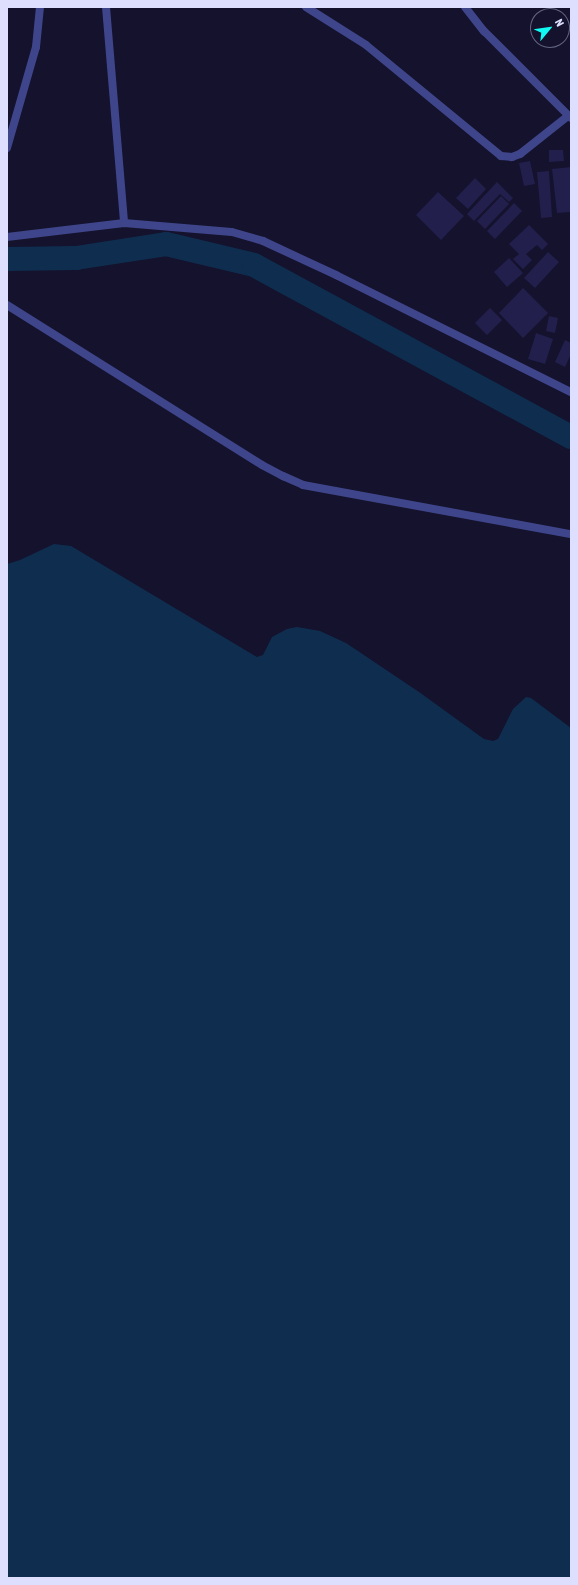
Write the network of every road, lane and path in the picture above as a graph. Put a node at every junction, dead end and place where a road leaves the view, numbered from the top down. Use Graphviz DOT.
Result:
graph roads {
  1 [pos="40,7"];
  2 [pos="106,7"];
  3 [pos="306,7"];
  4 [pos="465,7"];
  5 [pos="570,117"];
  6 [pos="7,148"];
  7 [pos="124,223"];
  8 [pos="7,237"];
  9 [pos="7,305"];
  10 [pos="571,392"];
  11 [pos="571,534"];
  1 -- 6 [label="street"];
  2 -- 7 [label="street"];
  3 -- 5 [label="street"];
  4 -- 5 [label="street"];
  7 -- 8 [label="street"];
  7 -- 10 [label="street"];
  9 -- 11 [label="street"];
}
